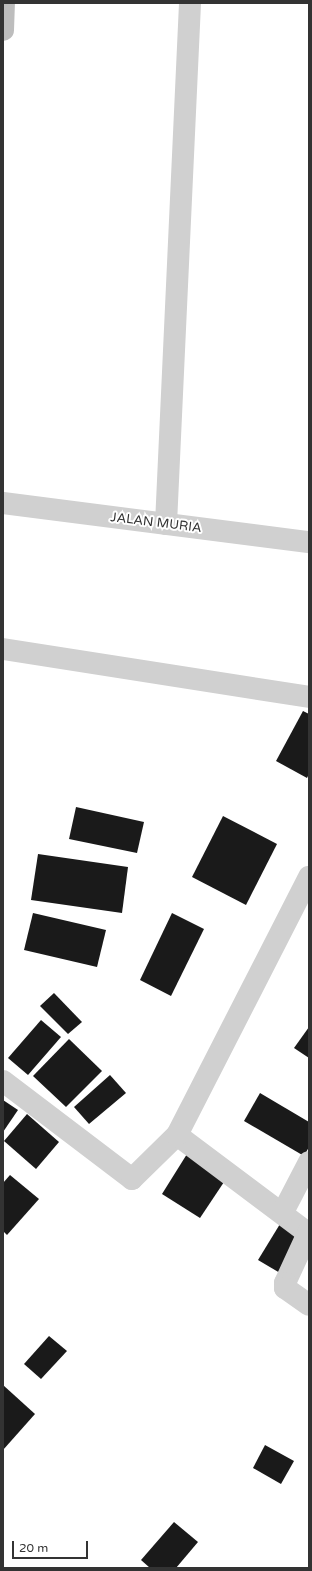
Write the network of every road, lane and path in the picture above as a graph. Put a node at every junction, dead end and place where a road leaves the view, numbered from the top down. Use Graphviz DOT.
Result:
graph roads {
  1 [pos="4,3"];
  2 [pos="190,3"];
  3 [pos="3,30"];
  4 [pos="3,503"];
  5 [pos="166,524"];
  6 [pos="309,542"];
  7 [pos="3,649"];
  8 [pos="309,697"];
  9 [pos="309,877"];
  10 [pos="3,1081"];
  11 [pos="177,1136"];
  12 [pos="309,1162"];
  13 [pos="283,1212"];
  14 [pos="308,1233"];
  15 [pos="309,1305"];
  1 -- 3 [label="main road"];
  2 -- 5 [label="street"];
  4 -- 5 [label="street, JALAN MURIA"];
  5 -- 6 [label="street, JALAN MURIA"];
  7 -- 8 [label="street"];
  9 -- 11 [label="street"];
  10 -- 11 [label="street"];
  11 -- 13 [label="street"];
  12 -- 13 [label="street"];
  13 -- 14 [label="street"];
  14 -- 15 [label="street"];
}
